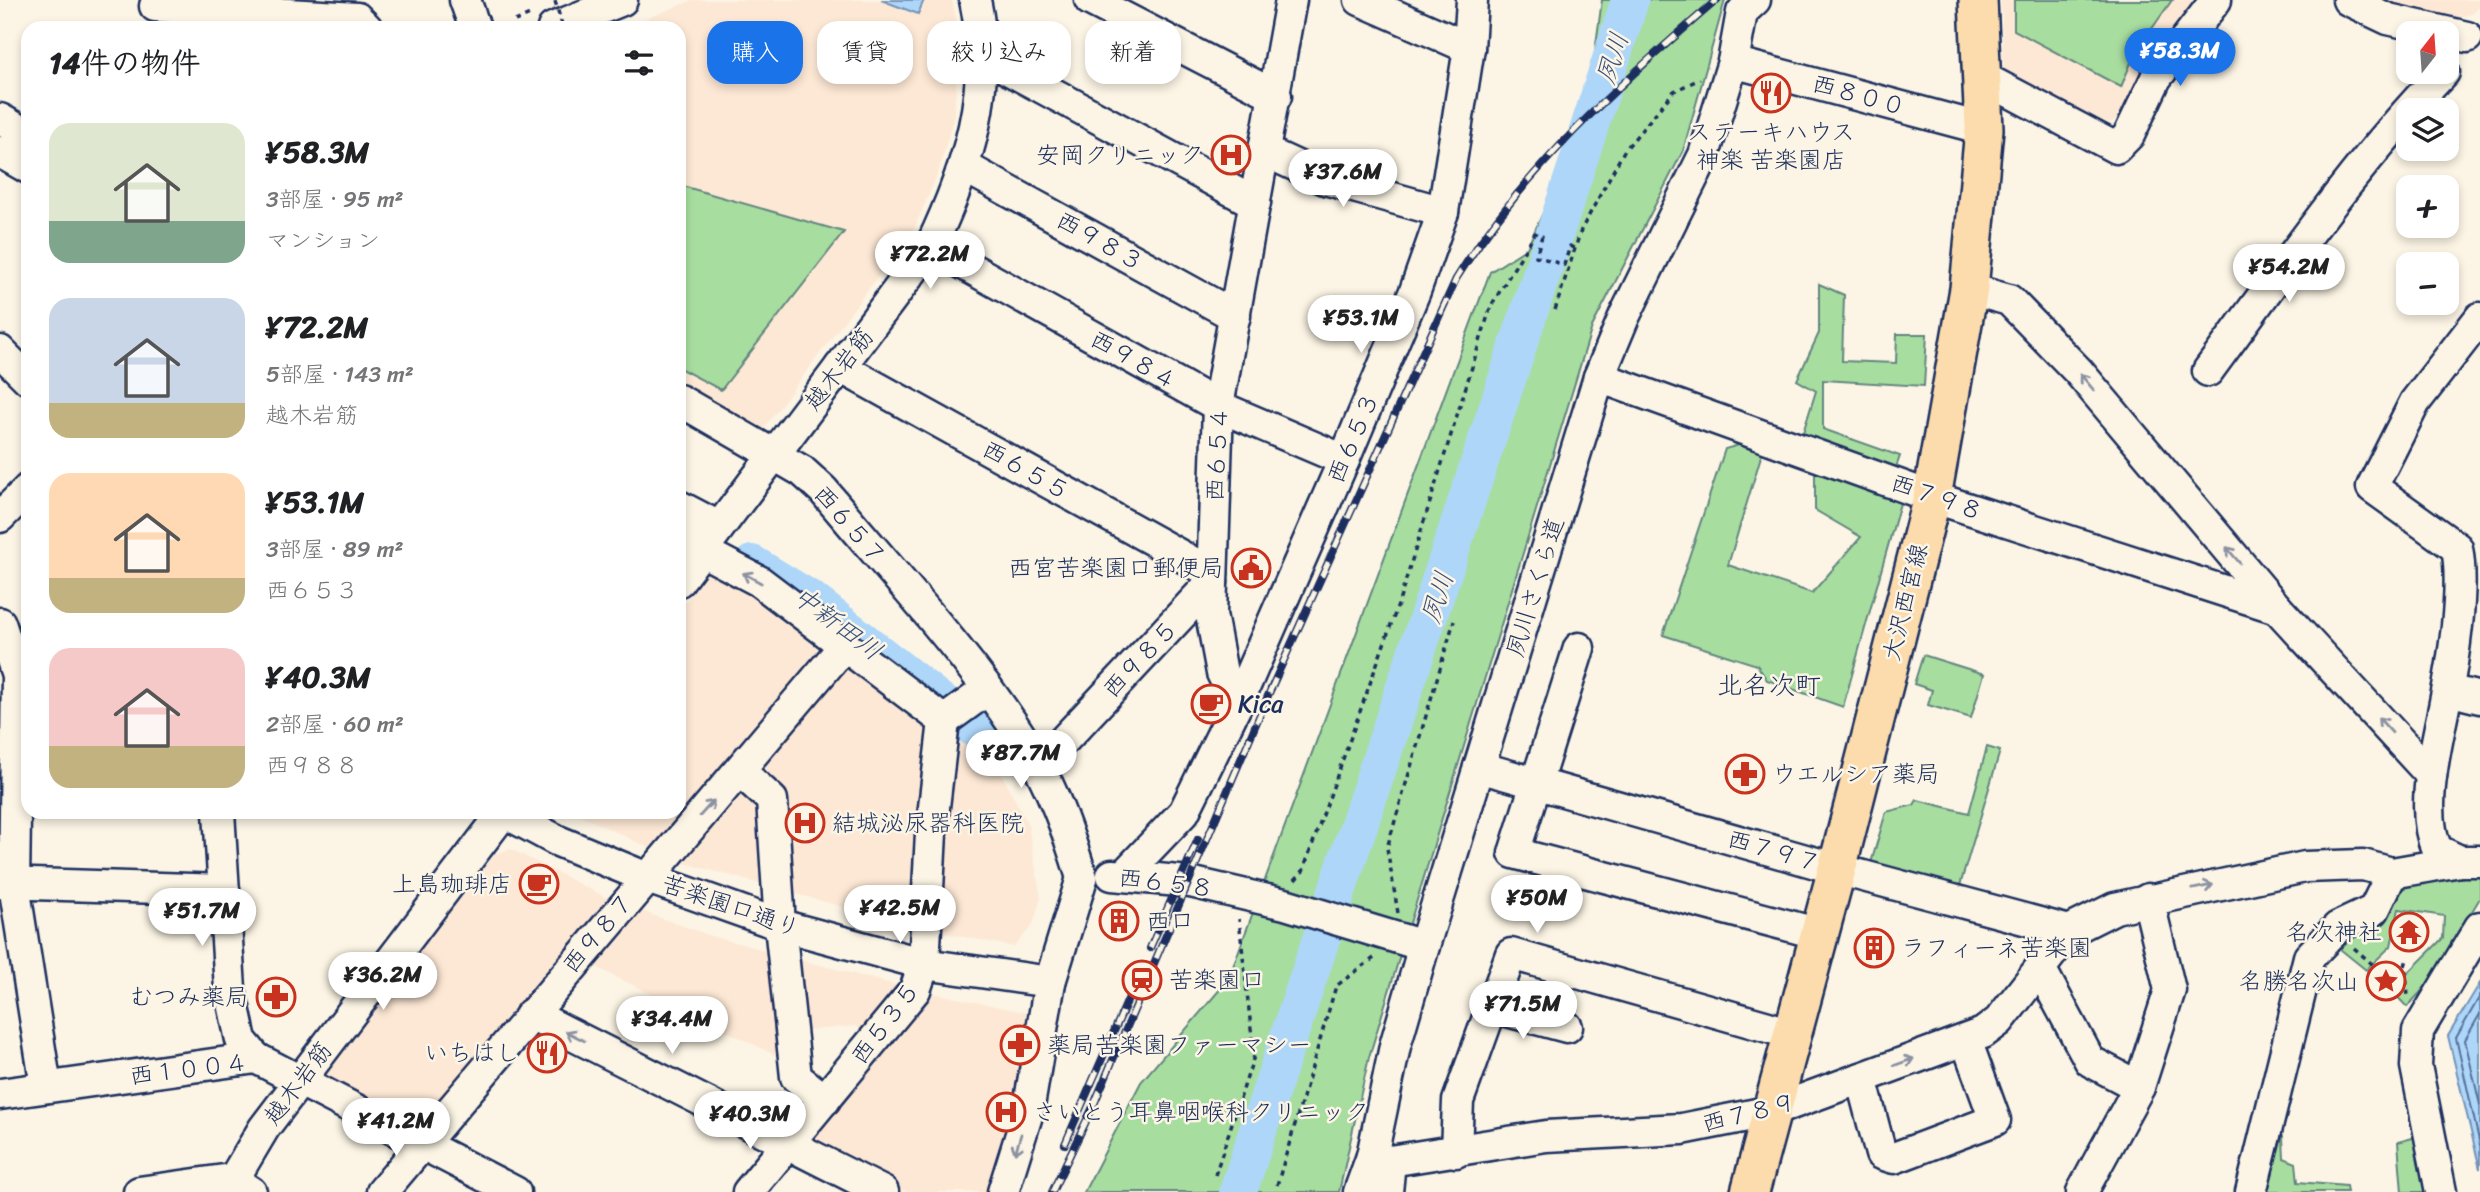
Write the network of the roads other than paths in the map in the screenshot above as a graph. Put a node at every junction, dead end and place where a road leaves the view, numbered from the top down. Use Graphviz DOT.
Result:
graph roads {
  1 [pos="465,0"];
  2 [pos="622,0"];
  3 [pos="1090,0"];
  4 [pos="1291,0"];
  5 [pos="1360,0"];
  6 [pos="1472,0"];
  7 [pos="1978,0"];
  8 [pos="2216,0"];
  9 [pos="2348,0"];
  10 [pos="983,1"];
  11 [pos="1746,4"];
  12 [pos="154,11"];
  13 [pos="565,15"];
  14 [pos="360,21"];
  15 [pos="472,21"];
  16 [pos="983,21"];
  17 [pos="2473,31"];
  18 [pos="1469,48"];
  19 [pos="2459,51"];
  20 [pos="1733,62"];
  21 [pos="1980,76"];
  22 [pos="980,84"];
  23 [pos="1035,84"];
  24 [pos="2432,84"];
  25 [pos="1276,96"];
  26 [pos="0,119"];
  27 [pos="1984,129"];
  28 [pos="15,151"];
  29 [pos="1264,151"];
  30 [pos="965,167"];
  31 [pos="1255,204"];
  32 [pos="1443,212"];
  33 [pos="931,246"];
  34 [pos="1969,289"];
  35 [pos="1235,316"];
  36 [pos="2480,318"];
  37 [pos="0,351"];
  38 [pos="840,367"];
  39 [pos="2208,371"];
  40 [pos="21,372"];
  41 [pos="1599,377"];
  42 [pos="686,404"];
  43 [pos="1218,406"];
  44 [pos="773,454"];
  45 [pos="1344,460"];
  46 [pos="21,496"];
  47 [pos="1932,497"];
  48 [pos="686,510"];
  49 [pos="0,517"];
  50 [pos="719,527"];
  51 [pos="690,545"];
  52 [pos="2468,546"];
  53 [pos="1212,577"];
  54 [pos="2469,603"];
  55 [pos="2277,608"];
  56 [pos="0,623"];
  57 [pos="845,646"];
  58 [pos="1578,648"];
  59 [pos="2448,690"];
  60 [pos="2480,698"];
  61 [pos="1237,704"];
  62 [pos="963,707"];
  63 [pos="9,741"];
  64 [pos="1038,765"];
  65 [pos="1479,768"];
  66 [pos="740,771"];
  67 [pos="2431,775"];
  68 [pos="1538,784"];
  69 [pos="219,819"];
  70 [pos="500,819"];
  71 [pos="518,819"];
  72 [pos="2470,861"];
  73 [pos="1837,869"];
  74 [pos="2392,873"];
  75 [pos="1125,874"];
  76 [pos="645,877"];
  77 [pos="1082,878"];
  78 [pos="7,884"];
  79 [pos="224,890"];
  80 [pos="2148,899"];
  81 [pos="780,925"];
  82 [pos="2480,927"];
  83 [pos="2069,931"];
  84 [pos="1820,934"];
  85 [pos="1424,946"];
  86 [pos="924,964"];
  87 [pos="2040,968"];
  88 [pos="1050,982"];
  89 [pos="1492,1007"];
  90 [pos="531,1014"];
  91 [pos="1567,1027"];
  92 [pos="1793,1034"];
  93 [pos="1966,1040"];
  94 [pos="256,1058"];
  95 [pos="1861,1078"];
  96 [pos="297,1082"];
  97 [pos="46,1087"];
  98 [pos="2139,1087"];
  99 [pos="0,1094"];
  100 [pos="825,1100"];
  101 [pos="1772,1111"];
  102 [pos="421,1142"];
  103 [pos="790,1144"];
  104 [pos="1456,1152"];
  105 [pos="1381,1158"];
  106 [pos="236,1188"];
  107 [pos="139,1192"];
  108 [pos="382,1192"];
  109 [pos="515,1192"];
  110 [pos="748,1192"];
  111 [pos="884,1192"];
  112 [pos="1003,1192"];
  113 [pos="1359,1192"];
  114 [pos="1387,1192"];
  115 [pos="1750,1192"];
  116 [pos="2082,1192"];
  117 [pos="2251,1192"];
  118 [pos="2441,1192"];
  1 -- 15 [label="street"];
  2 -- 13 [label="street"];
  3 -- 25 [label="street"];
  4 -- 25 [label="street, 西６５４"];
  5 -- 18 [label="street"];
  6 -- 18 [label="street, 西６５３"];
  7 -- 21 [label="main road, 大沢西宮線"];
  8 -- 21 [label="street"];
  9 -- 17 [label="street"];
  10 -- 16 [label="street, 越木岩筋"];
  11 -- 20 [label="street, 夙川さくら道"];
  12 -- 14 [label="street"];
  17 -- 19 [label="street"];
  18 -- 32 [label="street, 西６５３"];
  20 -- 27 [label="street, 西８００"];
  20 -- 41 [label="street, 夙川さくら道"];
  21 -- 27 [label="main road, 大沢西宮線"];
  22 -- 30 [label="street, 越木岩筋"];
  23 -- 31 [label="street"];
  24 -- 39 [label="street"];
  25 -- 29 [label="street, 西６５４"];
  26 -- 28 [label="street"];
  27 -- 34 [label="main road, 大沢西宮線"];
  29 -- 31 [label="street, 西６５４"];
  29 -- 32 [label="street"];
  30 -- 33 [label="street, 越木岩筋"];
  30 -- 35 [label="street, 西９８３"];
  31 -- 35 [label="street, 西６５４"];
  32 -- 45 [label="street, 西６５３"];
  33 -- 38 [label="street, 越木岩筋"];
  33 -- 43 [label="street, 西９８４"];
  34 -- 47 [label="main road, 大沢西宮線"];
  55 -- 34 [label="street, one-way"];
  35 -- 43 [label="street, 西６５４"];
  36 -- 52 [label="street"];
  37 -- 40 [label="street"];
  38 -- 44 [label="street, 越木岩筋"];
  38 -- 53 [label="street, 西６５５"];
  41 -- 47 [label="street, 西７９８"];
  41 -- 65 [label="street, 夙川さくら道"];
  42 -- 44 [label="street, 西６５７"];
  43 -- 45 [label="street, 西９８４"];
  43 -- 53 [label="street, 西６５４"];
  44 -- 50 [label="street, 越木岩筋"];
  44 -- 62 [label="street, 西６５７"];
  45 -- 61 [label="street, 西６５３"];
  46 -- 49 [label="street"];
  47 -- 55 [label="street, 西７９８"];
  47 -- 73 [label="main road, 大沢西宮線"];
  48 -- 50 [label="street"];
  50 -- 51 [label="street, 越木岩筋"];
  57 -- 51 [label="street, one-way"];
  52 -- 54 [label="street"];
  53 -- 61 [label="street, 西６５４"];
  53 -- 64 [label="street, 西９８５"];
  54 -- 59 [label="street"];
  67 -- 55 [label="street, one-way"];
  56 -- 63 [label="street"];
  57 -- 62 [label="street"];
  57 -- 66 [label="street, 西９８７"];
  58 -- 68 [label="street"];
  59 -- 60 [label="street"];
  59 -- 67 [label="street"];
  61 -- 75 [label="street"];
  62 -- 64 [label="street, 西６５８"];
  62 -- 86 [label="street, 西５３５"];
  63 -- 78 [label="street"];
  64 -- 77 [label="street, 西６５８"];
  65 -- 68 [label="street, 西７９７"];
  65 -- 85 [label="street, 夙川さくら道"];
  76 -- 66 [label="street, 西９８７, one-way"];
  66 -- 81 [label="street"];
  67 -- 72 [label="street"];
  68 -- 73 [label="street, 西７９７"];
  68 -- 84 [label="street"];
  69 -- 79 [label="street"];
  70 -- 96 [label="street, 越木岩筋"];
  71 -- 76 [label="street, 苦楽園口通り"];
  72 -- 74 [label="street"];
  73 -- 83 [label="street, 西７９７"];
  73 -- 84 [label="main road, 大沢西宮線"];
  80 -- 74 [label="street, one-way"];
  74 -- 117 [label="street"];
  75 -- 77 [label="street, 西６５８"];
  75 -- 85 [label="street, 西６５８"];
  76 -- 81 [label="street, 苦楽園口通り"];
  76 -- 90 [label="street, 西９８７"];
  77 -- 88 [label="street"];
  78 -- 79 [label="street"];
  78 -- 97 [label="street"];
  79 -- 94 [label="street"];
  80 -- 83 [label="street"];
  80 -- 98 [label="street"];
  81 -- 86 [label="street, 苦楽園口通り"];
  81 -- 100 [label="street"];
  82 -- 118 [label="street"];
  83 -- 87 [label="street, 西７８９"];
  84 -- 92 [label="main road, 大沢西宮線"];
  85 -- 105 [label="street, 夙川さくら道"];
  86 -- 88 [label="street, 苦楽園口通り"];
  86 -- 100 [label="street, 西５３５"];
  87 -- 93 [label="street, 西７８９"];
  87 -- 98 [label="street"];
  88 -- 112 [label="street, one-way"];
  89 -- 91 [label="street"];
  89 -- 92 [label="street"];
  89 -- 104 [label="street"];
  90 -- 102 [label="street, 西９８７"];
  103 -- 90 [label="street, one-way"];
  92 -- 101 [label="main road, 大沢西宮線"];
  95 -- 93 [label="street, 西７８９, one-way"];
  93 -- 95 [label="street"];
  94 -- 96 [label="street, 西１００４"];
  94 -- 97 [label="street, 西１００４"];
  95 -- 101 [label="street, 西７８９"];
  96 -- 102 [label="street, 西１００４"];
  96 -- 106 [label="street, 越木岩筋"];
  97 -- 99 [label="street, 西１００４"];
  98 -- 116 [label="street"];
  100 -- 103 [label="street, 西５３５"];
  101 -- 104 [label="street, 西７８９"];
  101 -- 115 [label="main road, 大沢西宮線"];
  102 -- 108 [label="street, 西９８７"];
  102 -- 109 [label="street, 西１００４"];
  103 -- 110 [label="street, 西５３５"];
  103 -- 111 [label="street"];
  104 -- 105 [label="street, 西７８９"];
  105 -- 113 [label="street, 夙川さくら道"];
  105 -- 114 [label="street"];
  106 -- 107 [label="street"];
}
